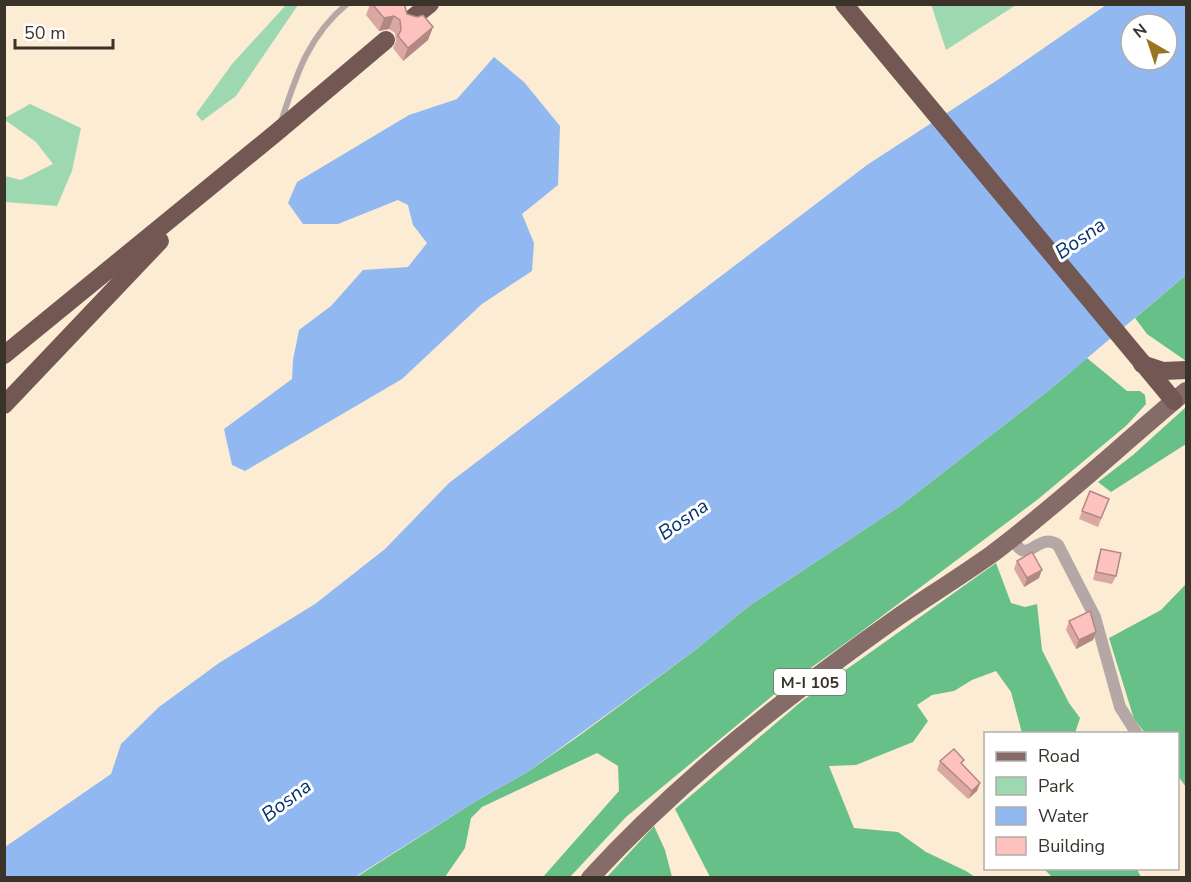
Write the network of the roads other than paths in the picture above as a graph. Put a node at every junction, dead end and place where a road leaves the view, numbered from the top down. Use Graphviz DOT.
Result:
graph roads {
  1 [pos="347,4"];
  2 [pos="430,4"];
  3 [pos="848,8"];
  4 [pos="411,19"];
  5 [pos="386,40"];
  6 [pos="277,132"];
  7 [pos="225,175"];
  8 [pos="97,279"];
  9 [pos="4,338"];
  10 [pos="4,355"];
  11 [pos="1142,364"];
  12 [pos="1186,370"];
  13 [pos="1180,396"];
  14 [pos="4,405"];
  15 [pos="1012,537"];
  16 [pos="1136,732"];
  17 [pos="590,878"];
  1 -- 6 [label="lane"];
  2 -- 4 [label="highway"];
  3 -- 11 [label="highway"];
  5 -- 6 [label="highway"];
  6 -- 7 [label="highway"];
  7 -- 8 [label="highway"];
  7 -- 14 [label="highway"];
  8 -- 9 [label="highway"];
  8 -- 10 [label="highway"];
  11 -- 12 [label="highway"];
  11 -- 13 [label="highway"];
  13 -- 15 [label="main road, M-I 105"];
  15 -- 16 [label="street"];
  15 -- 17 [label="main road, M-I 105"];
}
